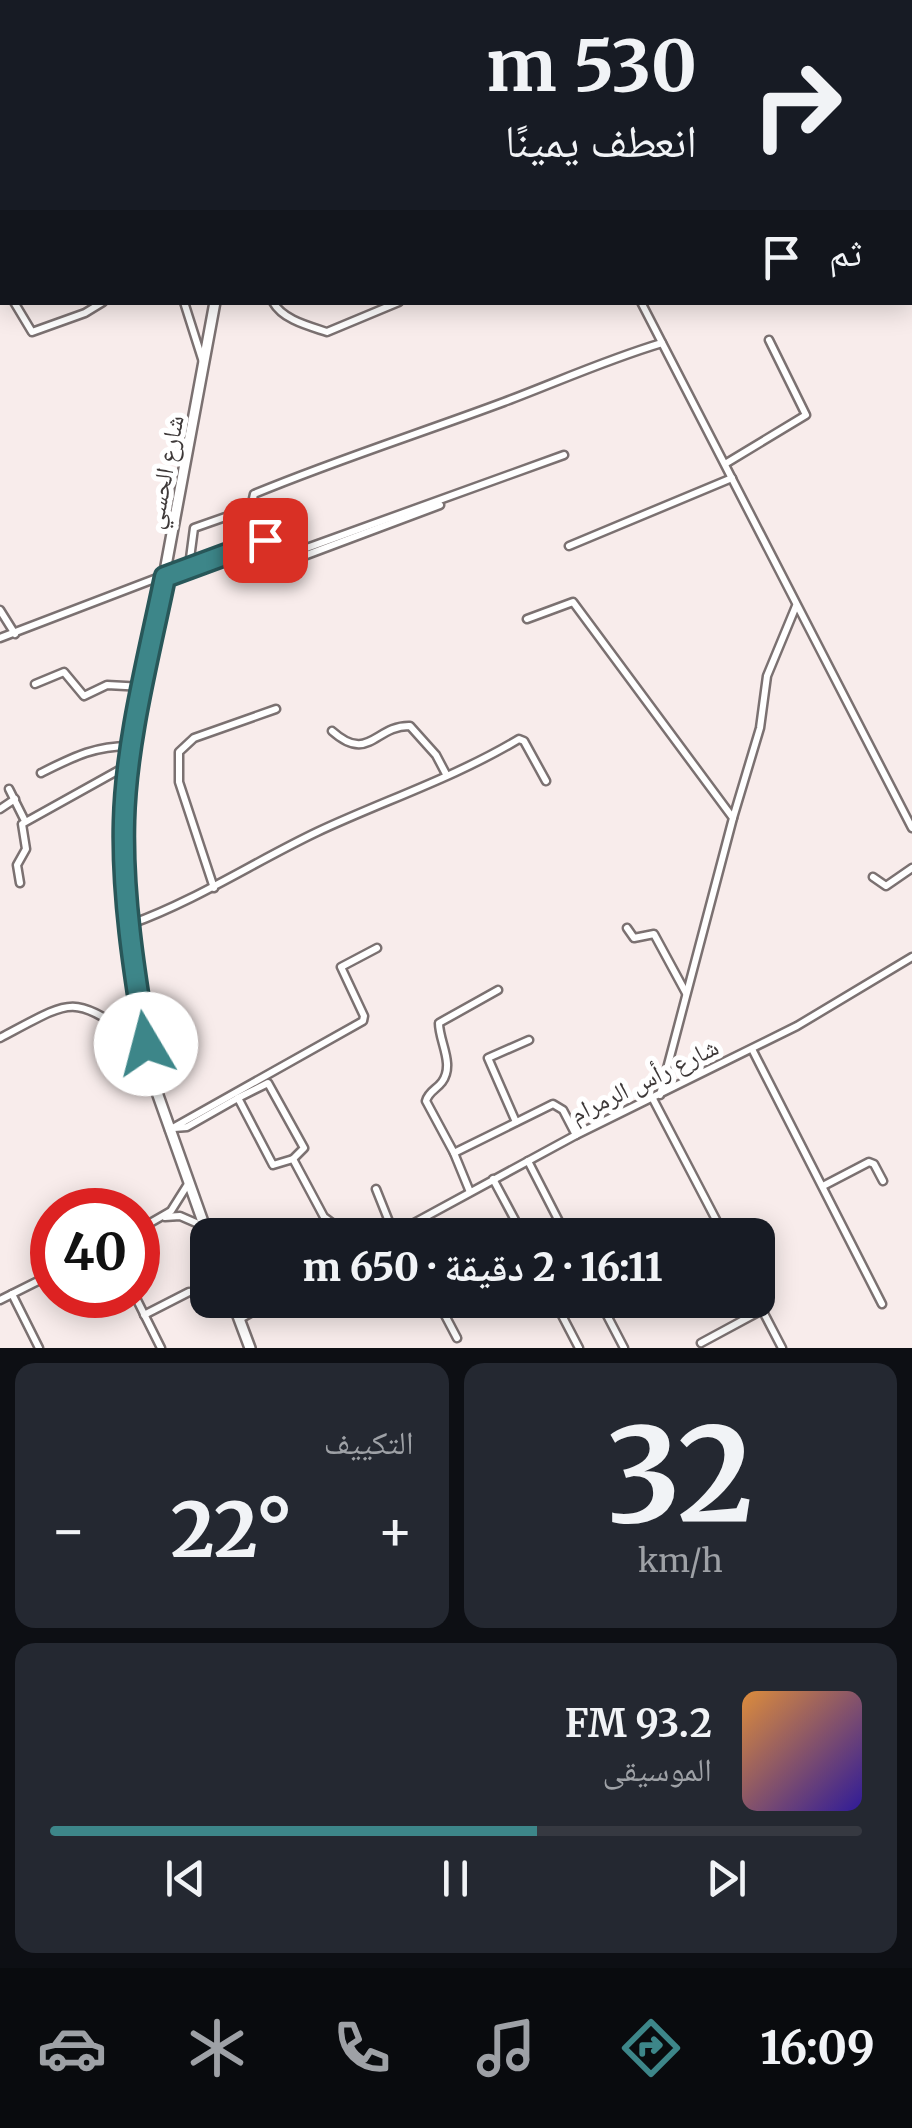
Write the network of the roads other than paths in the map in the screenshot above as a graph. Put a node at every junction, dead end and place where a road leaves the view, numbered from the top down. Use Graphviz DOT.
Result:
graph roads {
  1 [pos="16,305"];
  2 [pos="98,305"];
  3 [pos="185,305"];
  4 [pos="214,305"];
  5 [pos="274,305"];
  6 [pos="392,305"];
  7 [pos="643,305"];
  8 [pos="769,340"];
  9 [pos="662,342"];
  10 [pos="204,366"];
  11 [pos="564,455"];
  12 [pos="725,464"];
  13 [pos="732,478"];
  14 [pos="440,505"];
  15 [pos="569,546"];
  16 [pos="279,558"];
  17 [pos="189,566"];
  18 [pos="165,577"];
  19 [pos="796,605"];
  20 [pos="0,610"];
  21 [pos="527,619"];
  22 [pos="14,634"];
  23 [pos="0,638"];
  24 [pos="36,684"];
  25 [pos="144,686"];
  26 [pos="276,709"];
  27 [pos="332,731"];
  28 [pos="132,746"];
  29 [pos="129,764"];
  30 [pos="41,773"];
  31 [pos="446,774"];
  32 [pos="546,782"];
  33 [pos="9,789"];
  34 [pos="15,799"];
  35 [pos="0,809"];
  36 [pos="734,818"];
  37 [pos="25,821"];
  38 [pos="912,828"];
  39 [pos="912,868"];
  40 [pos="872,877"];
  41 [pos="20,883"];
  42 [pos="214,888"];
  43 [pos="131,924"];
  44 [pos="628,928"];
  45 [pos="378,948"];
  46 [pos="912,958"];
  47 [pos="498,990"];
  48 [pos="687,994"];
  49 [pos="0,1038"];
  50 [pos="529,1040"];
  51 [pos="146,1044"];
  52 [pos="752,1049"];
  53 [pos="254,1087"];
  54 [pos="657,1097"];
  55 [pos="238,1098"];
  56 [pos="516,1122"];
  57 [pos="171,1129"];
  58 [pos="576,1135"];
  59 [pos="454,1153"];
  60 [pos="292,1159"];
  61 [pos="528,1162"];
  62 [pos="494,1180"];
  63 [pos="883,1181"];
  64 [pos="188,1184"];
  65 [pos="823,1186"];
  66 [pos="376,1189"];
  67 [pos="470,1192"];
  68 [pos="164,1217"];
  69 [pos="201,1218"];
  70 [pos="324,1218"];
  71 [pos="390,1218"];
  72 [pos="425,1218"];
  73 [pos="514,1218"];
  74 [pos="557,1218"];
  75 [pos="716,1218"];
  76 [pos="160,1219"];
  77 [pos="190,1222"];
  78 [pos="30,1285"];
  79 [pos="189,1292"];
  80 [pos="12,1294"];
  81 [pos="0,1300"];
  82 [pos="882,1304"];
  83 [pos="160,1307"];
  84 [pos="146,1318"];
  85 [pos="447,1318"];
  86 [pos="563,1318"];
  87 [pos="609,1318"];
  88 [pos="747,1318"];
  89 [pos="766,1318"];
  90 [pos="240,1319"];
  91 [pos="457,1338"];
  92 [pos="701,1343"];
  93 [pos="39,1348"];
  94 [pos="161,1348"];
  95 [pos="250,1348"];
  96 [pos="579,1348"];
  97 [pos="624,1348"];
  98 [pos="782,1348"];
  1 -- 2 [label="street"];
  3 -- 10 [label="street"];
  4 -- 10 [label="street, شارع الحسي"];
  5 -- 6 [label="street"];
  7 -- 9 [label="street"];
  8 -- 12 [label="street"];
  9 -- 12 [label="street"];
  9 -- 17 [label="street"];
  10 -- 18 [label="street, شارع الحسي"];
  11 -- 16 [label="street"];
  12 -- 13 [label="street"];
  13 -- 15 [label="street"];
  13 -- 19 [label="street"];
  14 -- 16 [label="street"];
  16 -- 17 [label="street"];
  17 -- 18 [label="street"];
  18 -- 22 [label="street"];
  18 -- 25 [label="street, شارع الحسي"];
  19 -- 36 [label="street"];
  19 -- 38 [label="street"];
  20 -- 22 [label="street"];
  21 -- 36 [label="street"];
  22 -- 23 [label="street"];
  24 -- 25 [label="street"];
  25 -- 28 [label="street, شارع الحسي"];
  26 -- 42 [label="street"];
  27 -- 31 [label="street"];
  28 -- 29 [label="street, شارع الحسي"];
  28 -- 30 [label="street"];
  29 -- 37 [label="street"];
  29 -- 43 [label="street, شارع الحسي"];
  31 -- 32 [label="street"];
  31 -- 42 [label="street"];
  33 -- 34 [label="street"];
  34 -- 35 [label="street"];
  34 -- 37 [label="street"];
  36 -- 48 [label="street"];
  37 -- 41 [label="street"];
  39 -- 40 [label="street"];
  42 -- 43 [label="street"];
  43 -- 51 [label="street, شارع الحسي"];
  44 -- 48 [label="street"];
  45 -- 53 [label="street"];
  46 -- 52 [label="street, شارع رأس الرمرام"];
  47 -- 59 [label="street"];
  48 -- 54 [label="street"];
  49 -- 51 [label="street"];
  50 -- 56 [label="street"];
  51 -- 57 [label="street, شارع الحسي"];
  52 -- 54 [label="street, شارع رأس الرمرام"];
  52 -- 65 [label="street"];
  53 -- 55 [label="street"];
  53 -- 57 [label="street"];
  53 -- 60 [label="street"];
  54 -- 58 [label="street, شارع رأس الرمرام"];
  54 -- 75 [label="street"];
  55 -- 57 [label="street"];
  55 -- 60 [label="street"];
  56 -- 58 [label="street"];
  56 -- 59 [label="street"];
  57 -- 64 [label="street, شارع الحسي"];
  58 -- 61 [label="street, شارع رأس الرمرام"];
  59 -- 67 [label="street"];
  60 -- 70 [label="street"];
  61 -- 62 [label="street, شارع رأس الرمرام"];
  61 -- 74 [label="street"];
  62 -- 67 [label="street, شارع رأس الرمرام"];
  62 -- 73 [label="street"];
  63 -- 65 [label="street"];
  64 -- 68 [label="street"];
  64 -- 69 [label="street, شارع الحسي"];
  65 -- 82 [label="street"];
  66 -- 71 [label="street"];
  67 -- 72 [label="street, شارع رأس الرمرام"];
  68 -- 76 [label="street"];
  68 -- 77 [label="street"];
  78 -- 80 [label="street"];
  79 -- 83 [label="street"];
  80 -- 81 [label="street"];
  80 -- 93 [label="street"];
  84 -- 94 [label="street"];
  85 -- 91 [label="street"];
  86 -- 96 [label="street"];
  87 -- 97 [label="street"];
  88 -- 92 [label="street"];
  89 -- 98 [label="street"];
  90 -- 95 [label="street"];
}
